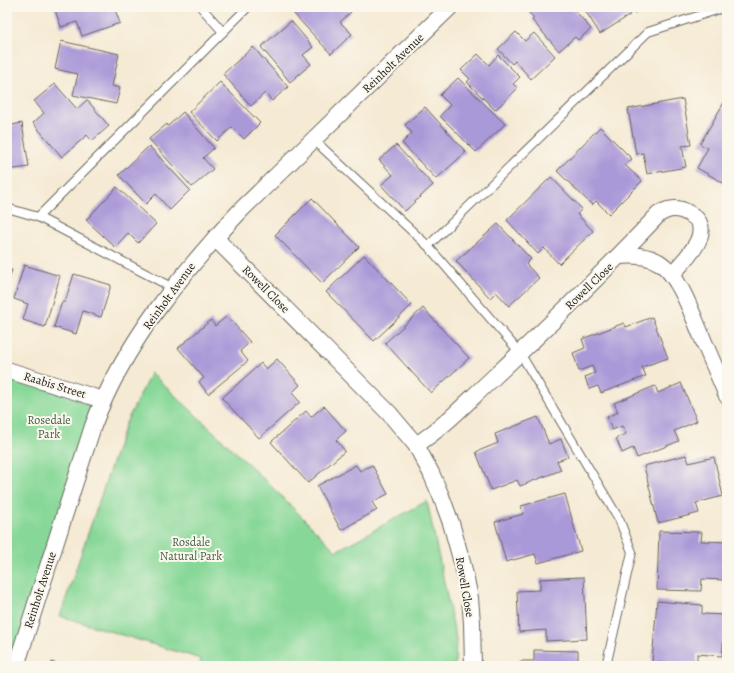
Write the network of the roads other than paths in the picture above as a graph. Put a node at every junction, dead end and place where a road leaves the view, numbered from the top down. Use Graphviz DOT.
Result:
graph roads {
  1 [pos="201,7"];
  2 [pos="248,7"];
  3 [pos="450,7"];
  4 [pos="726,7"];
  5 [pos="223,32"];
  6 [pos="314,140"];
  7 [pos="7,208"];
  8 [pos="38,217"];
  9 [pos="215,238"];
  10 [pos="428,246"];
  11 [pos="619,256"];
  12 [pos="672,274"];
  13 [pos="173,288"];
  14 [pos="520,353"];
  15 [pos="7,370"];
  16 [pos="727,396"];
  17 [pos="103,400"];
  18 [pos="416,445"];
  19 [pos="16,666"];
  20 [pos="473,666"];
  21 [pos="606,666"];
  1 -- 5 [label="lane"];
  2 -- 5 [label="lane"];
  3 -- 6 [label="street, Reinholt Avenue"];
  4 -- 10 [label="lane"];
  5 -- 8 [label="lane"];
  6 -- 9 [label="street, Reinholt Avenue"];
  6 -- 10 [label="lane"];
  7 -- 8 [label="lane"];
  8 -- 13 [label="lane"];
  9 -- 13 [label="street, Reinholt Avenue"];
  9 -- 18 [label="street, Rowell Close"];
  10 -- 14 [label="lane"];
  11 -- 12 [label="street, Rowell Close"];
  11 -- 12 [label="street"];
  11 -- 14 [label="street, Rowell Close"];
  12 -- 16 [label="street, Rowell Close"];
  13 -- 17 [label="street, Reinholt Avenue"];
  14 -- 18 [label="street, Rowell Close"];
  14 -- 21 [label="lane"];
  15 -- 17 [label="street, Raabis Street"];
  17 -- 19 [label="street, Reinholt Avenue"];
  18 -- 20 [label="street, Rowell Close"];
}
